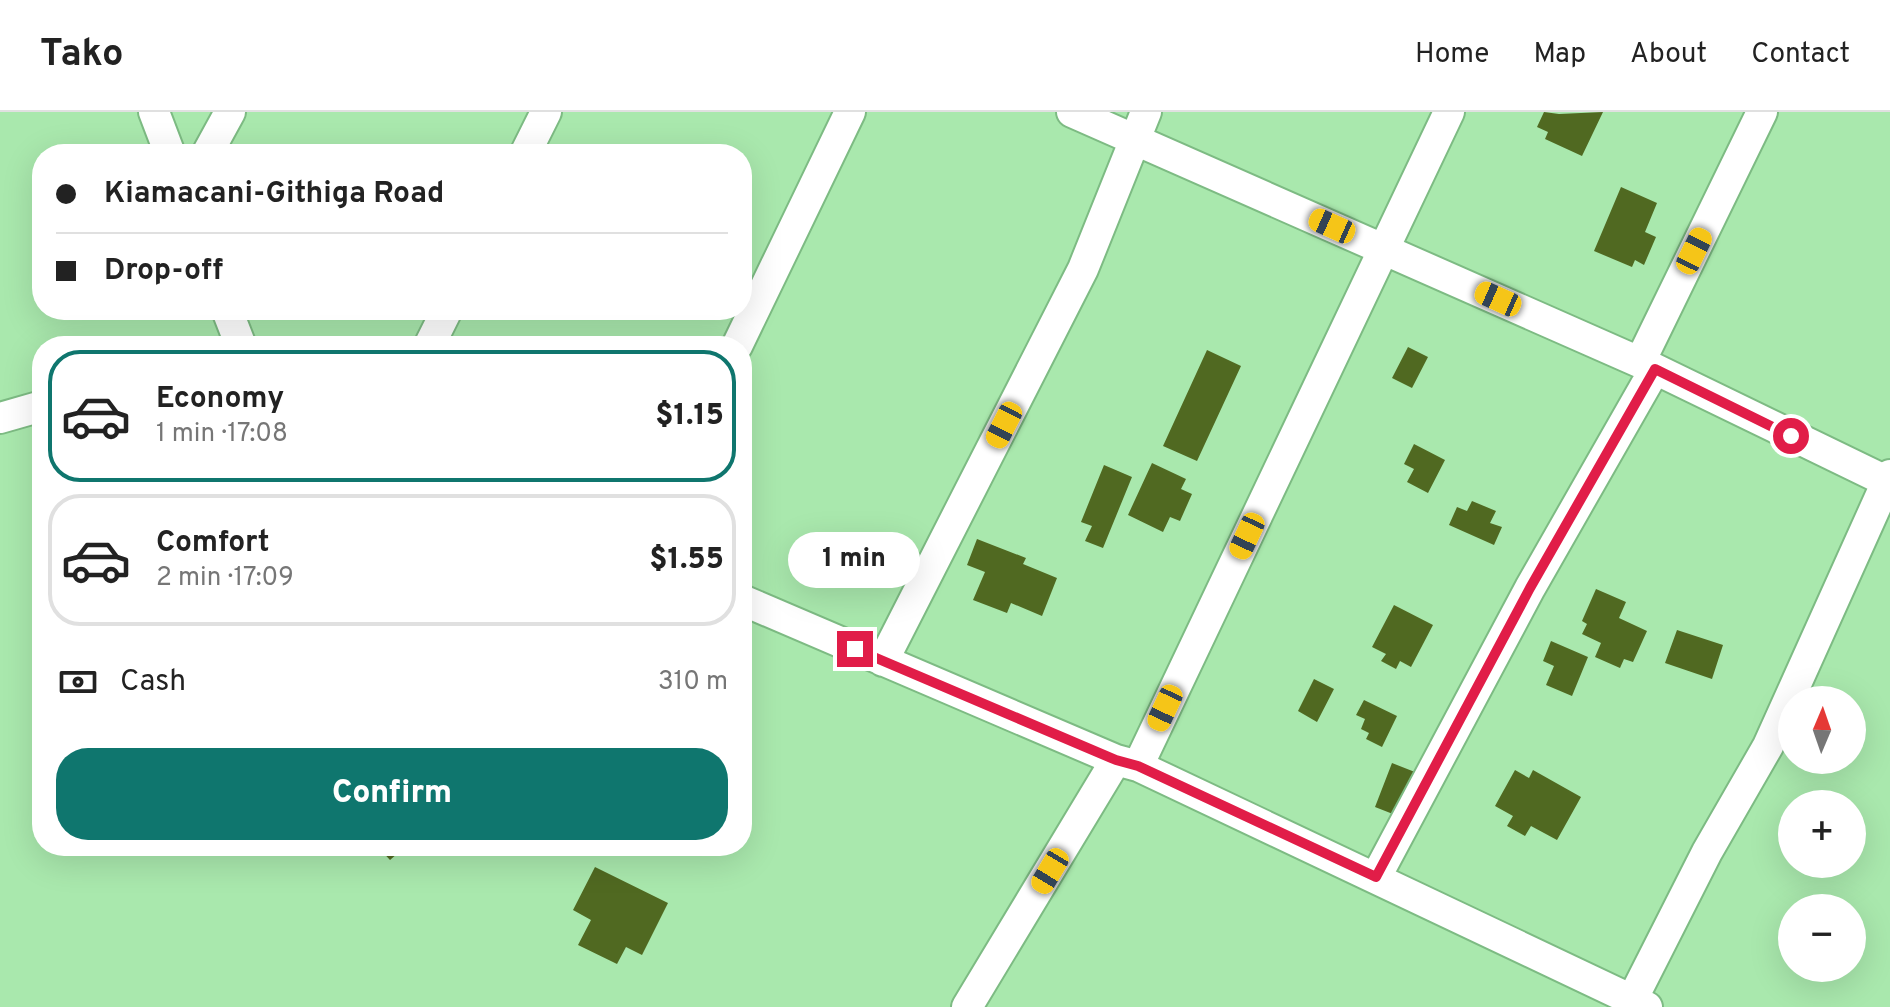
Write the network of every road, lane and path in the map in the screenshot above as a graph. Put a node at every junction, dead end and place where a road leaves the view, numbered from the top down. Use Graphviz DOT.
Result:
graph roads {
  1 [pos="154,112"];
  2 [pos="230,112"];
  3 [pos="546,112"];
  4 [pos="850,112"];
  5 [pos="1072,112"];
  6 [pos="1146,112"];
  7 [pos="1449,112"];
  8 [pos="1762,112"];
  9 [pos="1134,140"];
  10 [pos="166,144"];
  11 [pos="212,144"];
  12 [pos="530,144"];
  13 [pos="1384,249"];
  14 [pos="752,315"];
  15 [pos="1648,366"];
  16 [pos="32,409"];
  17 [pos="0,418"];
  18 [pos="1889,480"];
  19 [pos="752,604"];
  20 [pos="883,661"];
  21 [pos="1127,763"];
  22 [pos="1376,877"];
  23 [pos="1640,1004"];
  24 [pos="967,1007"];
  1 -- 10 [label="street"];
  2 -- 11 [label="street"];
  3 -- 12 [label="street"];
  4 -- 14 [label="street"];
  5 -- 9 [label="street"];
  6 -- 9 [label="street"];
  7 -- 13 [label="street"];
  8 -- 15 [label="street"];
  9 -- 13 [label="street"];
  9 -- 20 [label="street"];
  13 -- 15 [label="street"];
  13 -- 21 [label="street"];
  15 -- 18 [label="street"];
  15 -- 22 [label="street"];
  16 -- 17 [label="street"];
  18 -- 23 [label="street"];
  19 -- 20 [label="street"];
  20 -- 21 [label="street"];
  21 -- 22 [label="street"];
  21 -- 24 [label="street"];
  22 -- 23 [label="street"];
}
